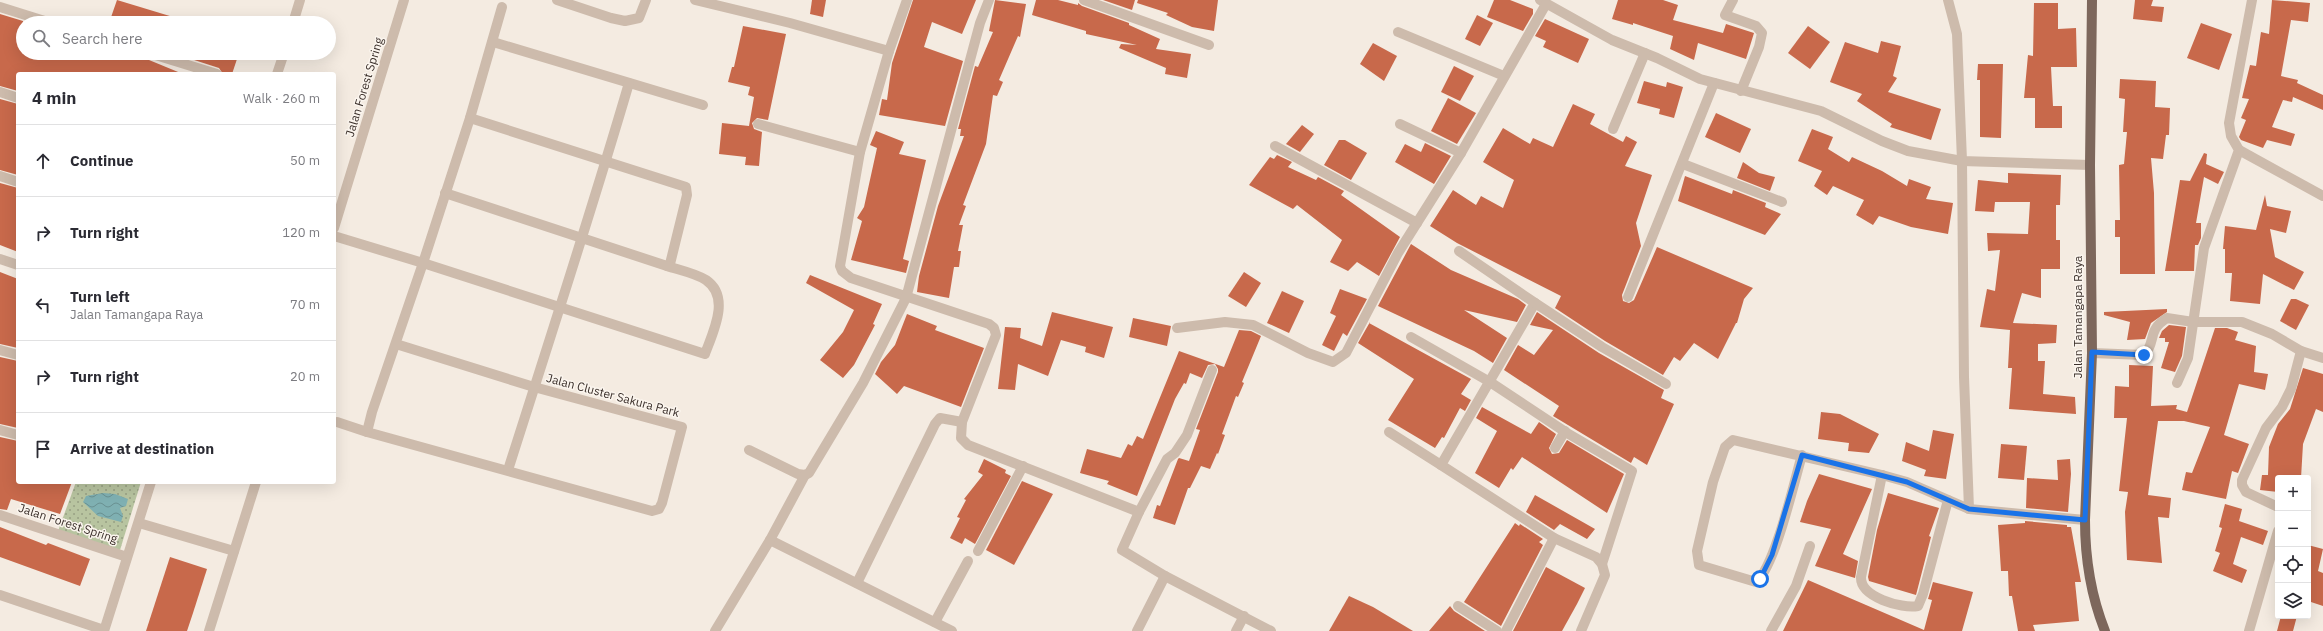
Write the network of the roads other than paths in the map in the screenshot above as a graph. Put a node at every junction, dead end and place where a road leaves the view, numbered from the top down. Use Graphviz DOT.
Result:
graph roads {
  1 [pos="300,0"];
  2 [pos="404,0"];
  3 [pos="557,0"];
  4 [pos="646,0"];
  5 [pos="695,0"];
  6 [pos="907,0"];
  7 [pos="989,0"];
  8 [pos="1084,0"];
  9 [pos="1733,0"];
  10 [pos="1948,0"];
  11 [pos="2092,0"];
  12 [pos="2252,0"];
  13 [pos="1543,2"];
  14 [pos="0,7"];
  15 [pos="502,7"];
  16 [pos="29,16"];
  17 [pos="295,16"];
  18 [pos="1398,32"];
  19 [pos="493,42"];
  20 [pos="1209,45"];
  21 [pos="889,51"];
  22 [pos="1644,53"];
  23 [pos="172,60"];
  24 [pos="282,60"];
  25 [pos="211,72"];
  26 [pos="278,72"];
  27 [pos="1504,76"];
  28 [pos="628,83"];
  29 [pos="1714,83"];
  30 [pos="1741,91"];
  31 [pos="0,92"];
  32 [pos="16,97"];
  33 [pos="703,105"];
  34 [pos="470,118"];
  35 [pos="758,124"];
  36 [pos="1400,124"];
  37 [pos="1613,130"];
  38 [pos="1275,146"];
  39 [pos="2239,150"];
  40 [pos="860,152"];
  41 [pos="1461,153"];
  42 [pos="1962,161"];
  43 [pos="606,163"];
  44 [pos="1683,164"];
  45 [pos="2090,165"];
  46 [pos="0,176"];
  47 [pos="16,181"];
  48 [pos="445,194"];
  49 [pos="2323,196"];
  50 [pos="1782,202"];
  51 [pos="336,221"];
  52 [pos="1417,223"];
  53 [pos="336,237"];
  54 [pos="583,238"];
  55 [pos="1459,251"];
  56 [pos="0,259"];
  57 [pos="422,263"];
  58 [pos="16,264"];
  59 [pos="667,266"];
  60 [pos="1628,297"];
  61 [pos="906,298"];
  62 [pos="1536,303"];
  63 [pos="559,306"];
  64 [pos="2193,322"];
  65 [pos="1177,328"];
  66 [pos="1411,337"];
  67 [pos="396,344"];
  68 [pos="0,350"];
  69 [pos="2301,351"];
  70 [pos="2092,352"];
  71 [pos="16,354"];
  72 [pos="2323,358"];
  73 [pos="1212,370"];
  74 [pos="1490,382"];
  75 [pos="2177,383"];
  76 [pos="1666,384"];
  77 [pos="534,387"];
  78 [pos="337,422"];
  79 [pos="962,422"];
  80 [pos="0,430"];
  81 [pos="1565,431"];
  82 [pos="367,432"];
  83 [pos="1389,432"];
  84 [pos="16,434"];
  85 [pos="1555,448"];
  86 [pos="749,450"];
  87 [pos="1802,455"];
  88 [pos="1441,465"];
  89 [pos="1023,466"];
  90 [pos="508,470"];
  91 [pos="804,475"];
  92 [pos="1882,475"];
  93 [pos="150,484"];
  94 [pos="255,484"];
  95 [pos="1948,500"];
  96 [pos="2275,506"];
  97 [pos="1969,509"];
  98 [pos="1139,512"];
  99 [pos="0,515"];
  100 [pos="2085,520"];
  101 [pos="139,523"];
  102 [pos="1554,538"];
  103 [pos="770,540"];
  104 [pos="2275,541"];
  105 [pos="1810,546"];
  106 [pos="234,551"];
  107 [pos="978,551"];
  108 [pos="127,557"];
  109 [pos="968,561"];
  110 [pos="1602,564"];
  111 [pos="1165,576"];
  112 [pos="857,583"];
  113 [pos="0,595"];
  114 [pos="1458,606"];
  115 [pos="1244,616"];
  116 [pos="935,622"];
  117 [pos="104,630"];
  118 [pos="209,631"];
  119 [pos="715,631"];
  120 [pos="952,631"];
  121 [pos="1137,631"];
  122 [pos="1236,631"];
  123 [pos="1271,631"];
  124 [pos="1496,631"];
  125 [pos="1506,631"];
  126 [pos="1581,631"];
  127 [pos="1771,631"];
  128 [pos="2105,631"];
  129 [pos="2249,631"];
  1 -- 17 [label="street"];
  2 -- 51 [label="street, Jalan Forest Spring"];
  3 -- 4 [label="street"];
  5 -- 21 [label="street"];
  6 -- 21 [label="street"];
  7 -- 61 [label="street"];
  8 -- 20 [label="street"];
  9 -- 30 [label="street"];
  10 -- 42 [label="street"];
  11 -- 45 [label="main road, Jalan Tamangapa Raya"];
  12 -- 39 [label="street"];
  13 -- 22 [label="street"];
  13 -- 27 [label="street"];
  14 -- 16 [label="street"];
  15 -- 19 [label="street"];
  18 -- 27 [label="street"];
  19 -- 28 [label="street"];
  19 -- 34 [label="street"];
  21 -- 40 [label="street"];
  22 -- 29 [label="street"];
  22 -- 37 [label="street"];
  23 -- 25 [label="street"];
  24 -- 26 [label="street"];
  27 -- 41 [label="street"];
  28 -- 33 [label="street"];
  28 -- 43 [label="street, Jalan Cluster Sakura Park"];
  29 -- 30 [label="street"];
  29 -- 44 [label="street"];
  30 -- 42 [label="street"];
  31 -- 32 [label="street"];
  34 -- 43 [label="street"];
  34 -- 48 [label="street"];
  35 -- 40 [label="street"];
  36 -- 41 [label="street"];
  38 -- 52 [label="street"];
  39 -- 49 [label="street"];
  39 -- 64 [label="street"];
  40 -- 61 [label="street"];
  41 -- 52 [label="street"];
  42 -- 45 [label="street"];
  42 -- 97 [label="street"];
  43 -- 54 [label="street, Jalan Cluster Sakura Park"];
  43 -- 59 [label="street"];
  44 -- 50 [label="street"];
  44 -- 60 [label="street"];
  45 -- 70 [label="main road, Jalan Tamangapa Raya"];
  46 -- 47 [label="street"];
  48 -- 54 [label="street"];
  48 -- 57 [label="street"];
  52 -- 65 [label="street"];
  53 -- 57 [label="street"];
  54 -- 59 [label="street"];
  54 -- 63 [label="street, Jalan Cluster Sakura Park"];
  55 -- 62 [label="street"];
  56 -- 58 [label="street"];
  57 -- 63 [label="street"];
  57 -- 67 [label="street"];
  59 -- 63 [label="street"];
  61 -- 79 [label="street"];
  61 -- 91 [label="street"];
  62 -- 74 [label="street"];
  62 -- 76 [label="street"];
  63 -- 77 [label="street, Jalan Cluster Sakura Park"];
  64 -- 69 [label="street"];
  64 -- 70 [label="street"];
  64 -- 75 [label="street"];
  66 -- 74 [label="street"];
  67 -- 77 [label="street, Jalan Cluster Sakura Park"];
  67 -- 82 [label="street"];
  68 -- 71 [label="street"];
  69 -- 72 [label="street"];
  69 -- 96 [label="street"];
  70 -- 100 [label="main road, Jalan Tamangapa Raya"];
  73 -- 98 [label="street"];
  74 -- 81 [label="street"];
  74 -- 88 [label="street"];
  77 -- 90 [label="street, Jalan Cluster Sakura Park"];
  77 -- 90 [label="street, Jalan Cluster Sakura Park"];
  78 -- 82 [label="street, Jalan Cluster Sakura Park"];
  79 -- 89 [label="street"];
  79 -- 112 [label="street"];
  80 -- 84 [label="street"];
  81 -- 85 [label="street"];
  81 -- 110 [label="street"];
  82 -- 90 [label="street, Jalan Cluster Sakura Park"];
  83 -- 88 [label="street"];
  86 -- 91 [label="street"];
  87 -- 87 [label="street"];
  87 -- 92 [label="street"];
  88 -- 102 [label="street"];
  89 -- 98 [label="street"];
  89 -- 107 [label="street"];
  91 -- 103 [label="street"];
  92 -- 95 [label="street"];
  92 -- 95 [label="street"];
  93 -- 101 [label="street, Jalan Forest Spring"];
  94 -- 106 [label="street"];
  95 -- 97 [label="street"];
  97 -- 100 [label="street"];
  98 -- 111 [label="street"];
  99 -- 108 [label="street, Jalan Forest Spring"];
  100 -- 128 [label="main road, Jalan Tamangapa Raya"];
  101 -- 106 [label="street"];
  101 -- 108 [label="street, Jalan Forest Spring"];
  102 -- 110 [label="street"];
  102 -- 125 [label="street"];
  103 -- 112 [label="street"];
  103 -- 119 [label="street"];
  104 -- 129 [label="street"];
  105 -- 127 [label="street"];
  106 -- 118 [label="street"];
  108 -- 117 [label="street, Jalan Forest Spring"];
  109 -- 116 [label="street"];
  110 -- 126 [label="street"];
  111 -- 115 [label="street"];
  111 -- 121 [label="street"];
  112 -- 116 [label="street"];
  113 -- 117 [label="street"];
  114 -- 124 [label="street"];
  115 -- 122 [label="street"];
  115 -- 123 [label="street"];
  116 -- 120 [label="street"];
}
